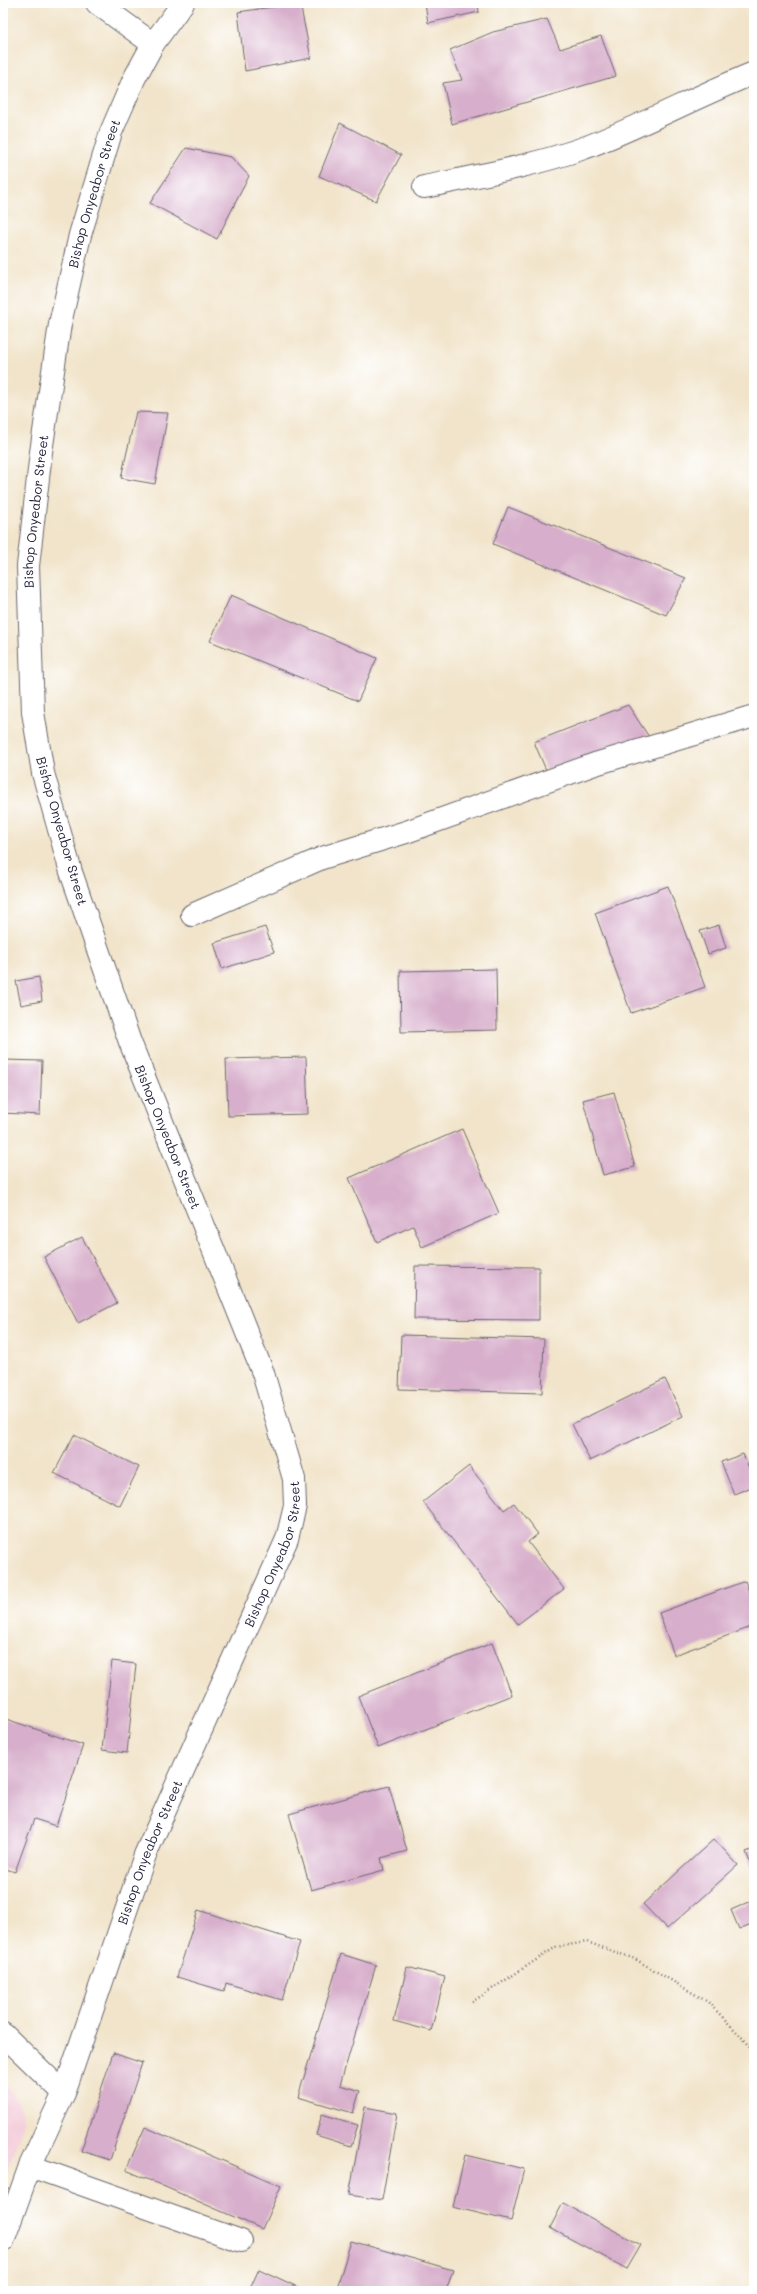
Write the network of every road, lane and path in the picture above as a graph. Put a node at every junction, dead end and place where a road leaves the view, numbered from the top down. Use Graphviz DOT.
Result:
graph roads {
  1 [pos="97,3"];
  2 [pos="183,3"];
  3 [pos="153,44"];
  4 [pos="754,73"];
  5 [pos="424,187"];
  6 [pos="754,716"];
  7 [pos="192,915"];
  8 [pos="472,2002"];
  9 [pos="3,2034"];
  10 [pos="754,2050"];
  11 [pos="64,2093"];
  12 [pos="30,2166"];
  13 [pos="6,2219"];
  14 [pos="3,2241"];
  15 [pos="242,2241"];
  1 -- 3 [label="street"];
  2 -- 3 [label="street, Bishop Onyeabor Street"];
  3 -- 11 [label="street, Bishop Onyeabor Street"];
  4 -- 5 [label="street"];
  6 -- 7 [label="street"];
  8 -- 10 [label="path"];
  9 -- 11 [label="street"];
  11 -- 12 [label="street, Bishop Onyeabor Street"];
  12 -- 13 [label="street, Bishop Onyeabor Street"];
  12 -- 15 [label="street"];
  13 -- 14 [label="street, Bishop Onyeabor Street"];
}
